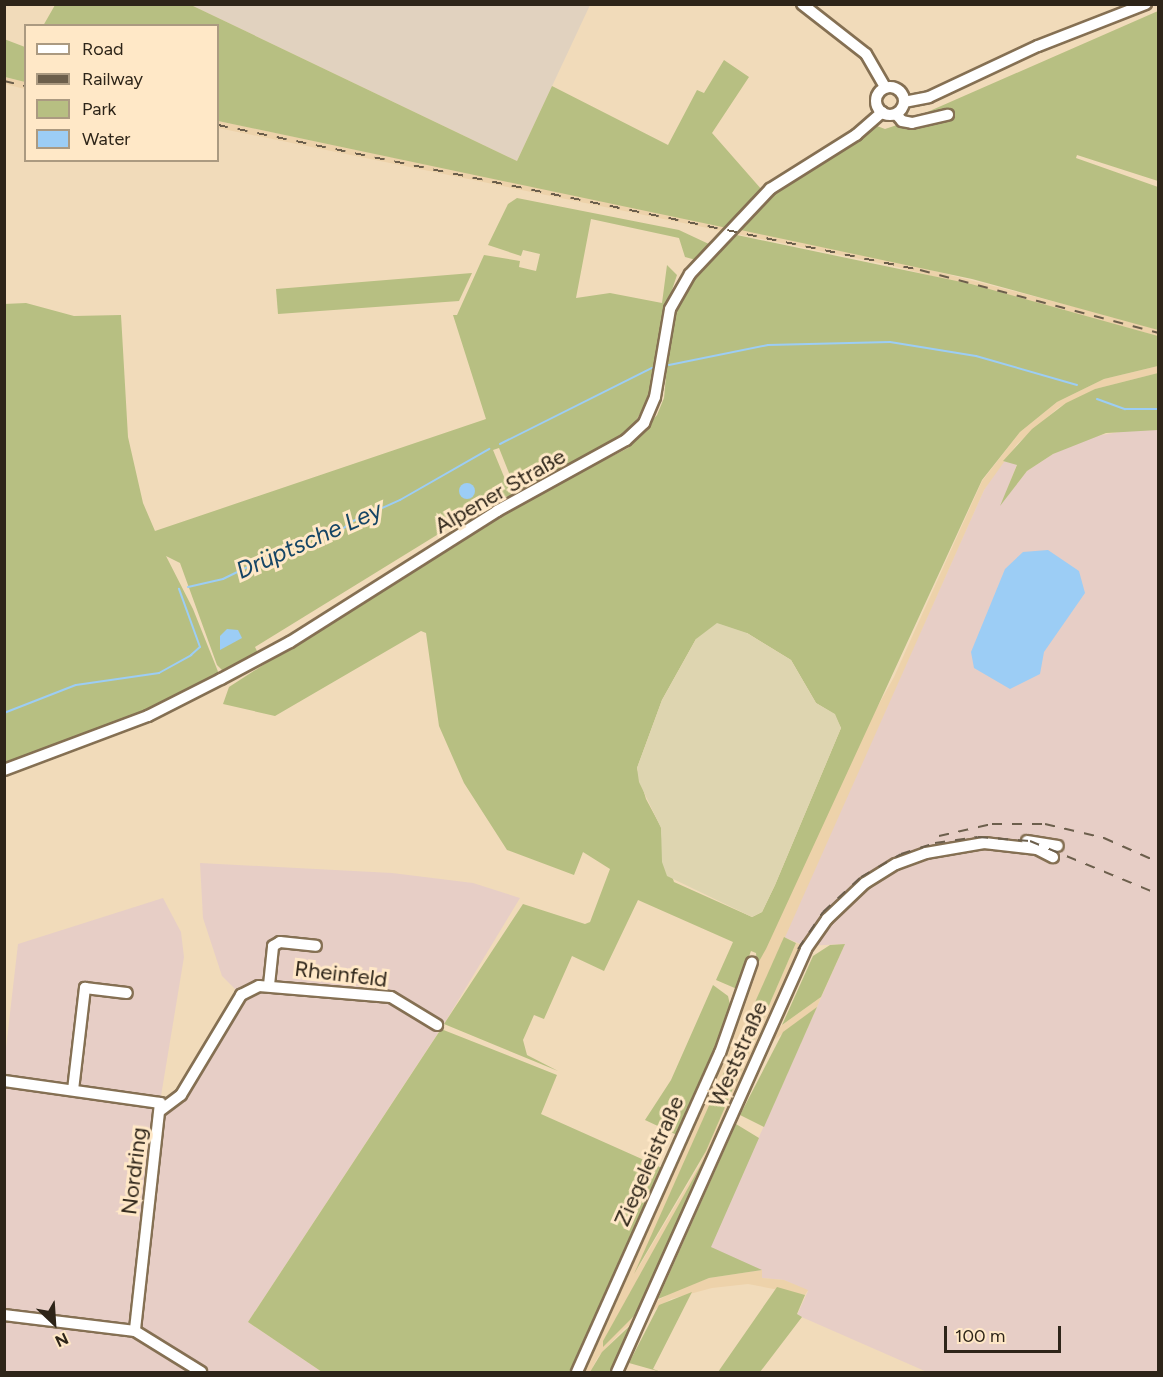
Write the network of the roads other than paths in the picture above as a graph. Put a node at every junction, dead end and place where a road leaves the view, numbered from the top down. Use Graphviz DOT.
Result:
graph roads {
  1 [pos="802,4"];
  2 [pos="1146,4"];
  3 [pos="886,88"];
  4 [pos="904,102"];
  5 [pos="882,112"];
  6 [pos="896,114"];
  7 [pos="948,115"];
  8 [pos="4,770"];
  9 [pos="984,843"];
  10 [pos="1058,846"];
  11 [pos="1053,857"];
  12 [pos="316,946"];
  13 [pos="752,962"];
  14 [pos="269,985"];
  15 [pos="127,993"];
  16 [pos="437,1025"];
  17 [pos="4,1081"];
  18 [pos="74,1090"];
  19 [pos="161,1110"];
  20 [pos="4,1315"];
  21 [pos="135,1331"];
  22 [pos="201,1372"];
  23 [pos="577,1372"];
  24 [pos="617,1372"];
  1 -- 3 [label="street"];
  2 -- 4 [label="street"];
  3 -- 4 [label="street"];
  3 -- 5 [label="street"];
  4 -- 6 [label="street"];
  5 -- 6 [label="street"];
  5 -- 8 [label="street, Alpener Straße"];
  6 -- 7 [label="street"];
  9 -- 10 [label="street, Weststraße"];
  9 -- 11 [label="street, Weststraße"];
  9 -- 24 [label="street, Weststraße"];
  12 -- 14 [label="street, Rheinfeld"];
  13 -- 23 [label="street, Ziegeleistraße"];
  14 -- 16 [label="street, Rheinfeld"];
  14 -- 19 [label="street, Rheinfeld"];
  15 -- 18 [label="street"];
  17 -- 18 [label="street, Nordring"];
  18 -- 19 [label="street, Nordring"];
  19 -- 21 [label="street, Nordring"];
  20 -- 21 [label="street"];
  21 -- 22 [label="street"];
}
